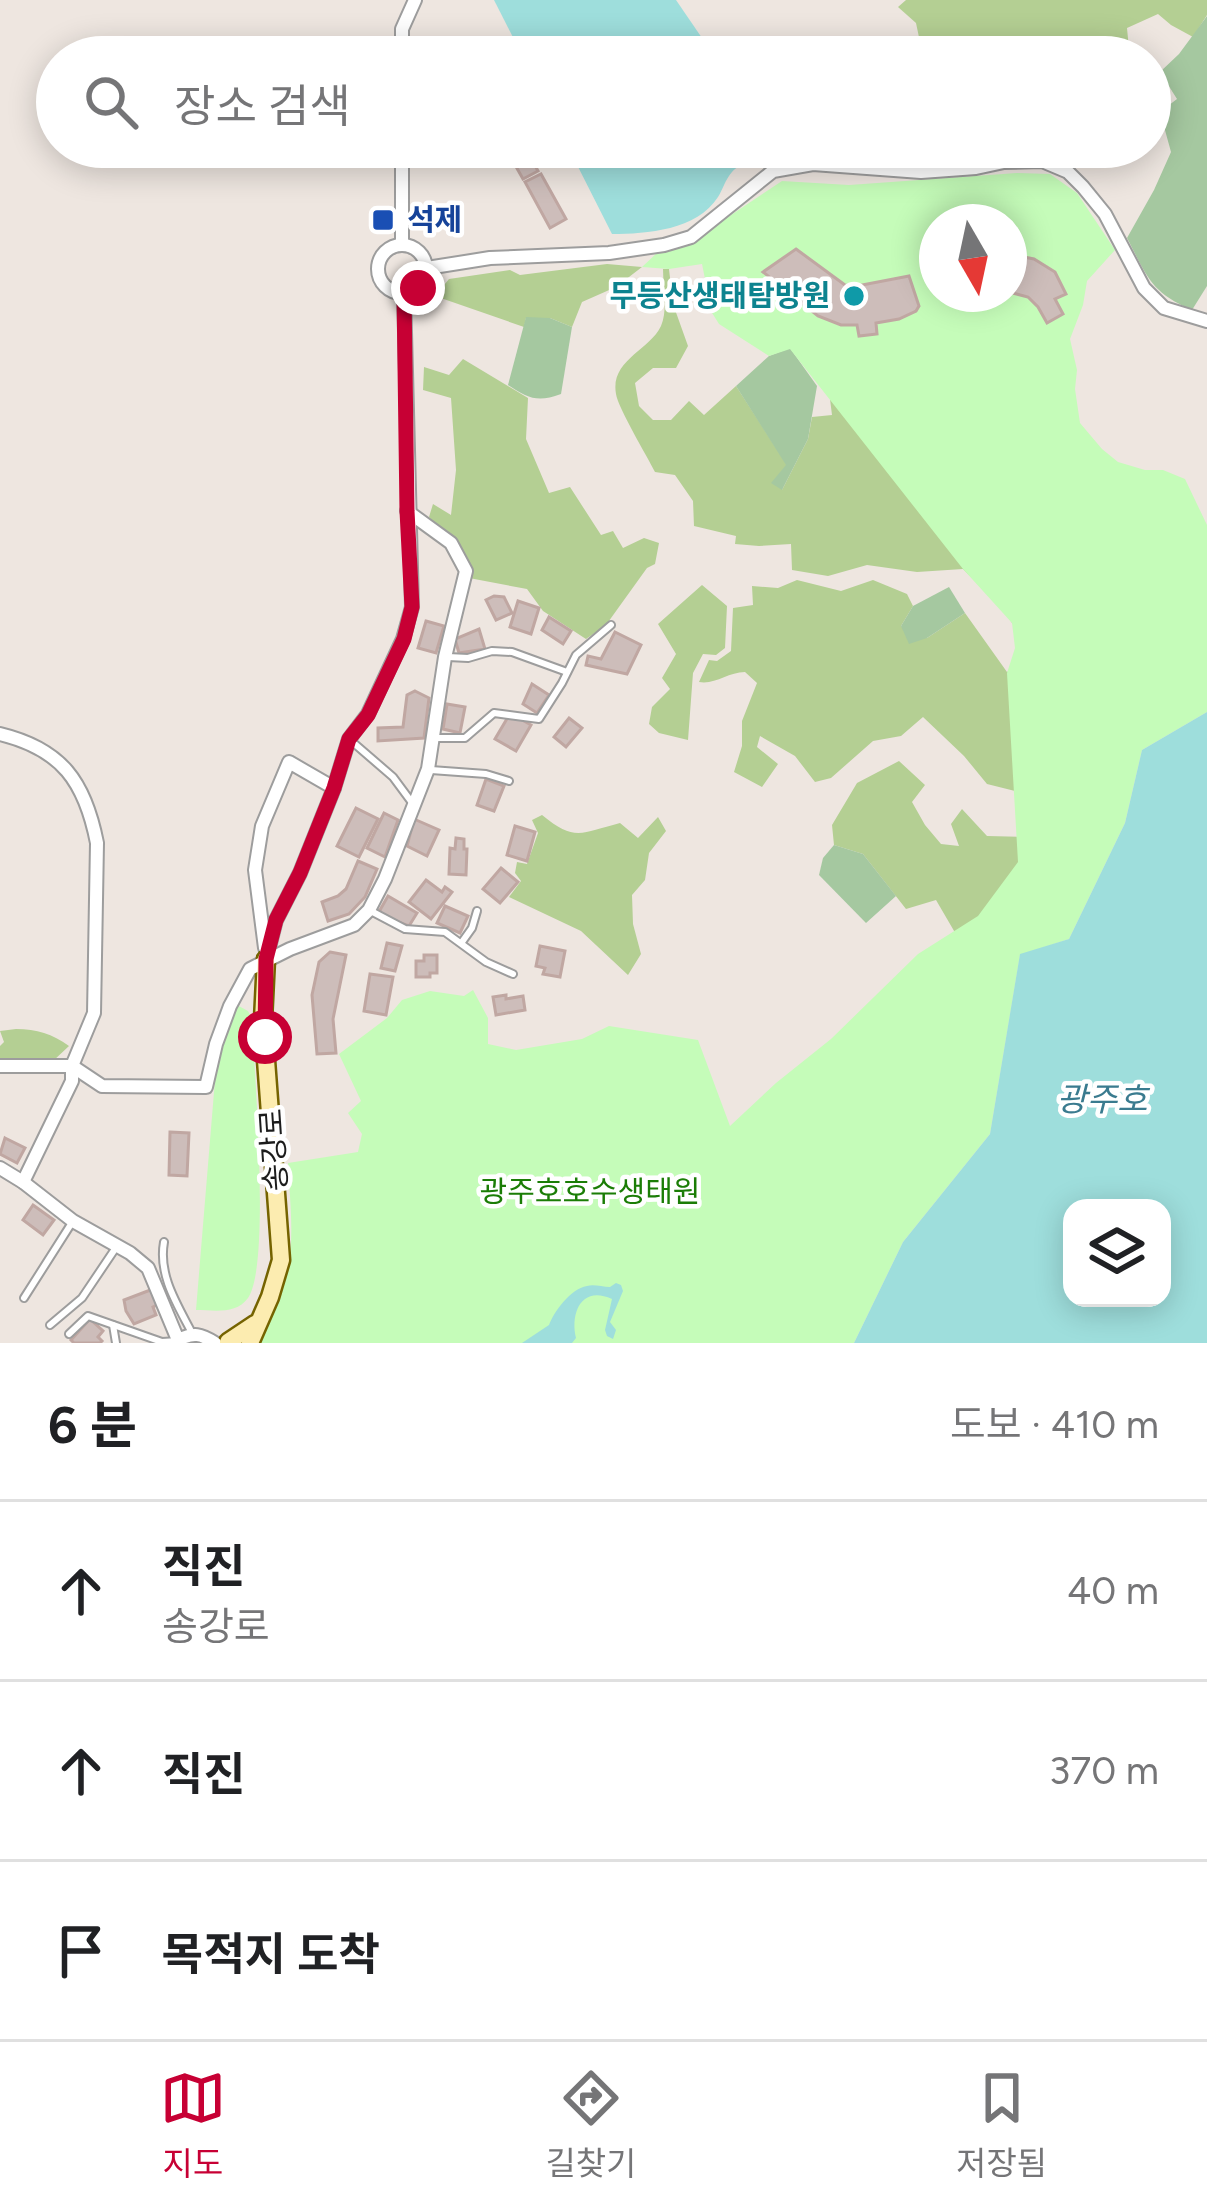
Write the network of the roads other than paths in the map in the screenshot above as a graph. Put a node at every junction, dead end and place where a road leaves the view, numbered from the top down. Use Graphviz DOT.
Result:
graph roads {
  1 [pos="415,0"];
  2 [pos="402,36"];
  3 [pos="401,168"];
  4 [pos="793,168"];
  5 [pos="867,168"];
  6 [pos="976,168"];
  7 [pos="1059,168"];
  8 [pos="402,245"];
  9 [pos="427,268"];
  10 [pos="404,293"];
  11 [pos="1207,322"];
  12 [pos="407,511"];
  13 [pos="611,626"];
  14 [pos="445,657"];
  15 [pos="568,672"];
  16 [pos="0,734"];
  17 [pos="431,738"];
  18 [pos="349,739"];
  19 [pos="428,769"];
  20 [pos="509,782"];
  21 [pos="334,788"];
  22 [pos="413,804"];
  23 [pos="369,910"];
  24 [pos="477,911"];
  25 [pos="462,942"];
  26 [pos="266,959"];
  27 [pos="513,974"];
  28 [pos="0,1066"];
  29 [pos="72,1066"];
  30 [pos="0,1168"];
  31 [pos="23,1182"];
  32 [pos="73,1221"];
  33 [pos="164,1242"];
  34 [pos="117,1245"];
  35 [pos="24,1298"];
  36 [pos="256,1324"];
  37 [pos="50,1325"];
  38 [pos="113,1325"];
  39 [pos="69,1334"];
  40 [pos="195,1338"];
  41 [pos="177,1342"];
  42 [pos="116,1343"];
  43 [pos="216,1343"];
  44 [pos="230,1343"];
  45 [pos="250,1343"];
  1 -- 2 [label="street"];
  3 -- 8 [label="street"];
  4 -- 9 [label="street"];
  5 -- 6 [label="street"];
  7 -- 11 [label="street"];
  8 -- 9 [label="street"];
  8 -- 10 [label="street"];
  9 -- 10 [label="street"];
  10 -- 12 [label="street"];
  12 -- 14 [label="street"];
  12 -- 18 [label="street"];
  13 -- 15 [label="lane"];
  14 -- 15 [label="lane"];
  14 -- 17 [label="street"];
  15 -- 17 [label="lane"];
  16 -- 29 [label="street"];
  17 -- 19 [label="street"];
  18 -- 21 [label="street"];
  18 -- 22 [label="lane"];
  19 -- 20 [label="lane"];
  19 -- 22 [label="street"];
  21 -- 26 [label="street"];
  21 -- 26 [label="street, 송강로"];
  22 -- 23 [label="street"];
  23 -- 25 [label="lane"];
  23 -- 26 [label="street"];
  24 -- 25 [label="lane"];
  25 -- 27 [label="lane"];
  26 -- 29 [label="street"];
  26 -- 36 [label="main road, 송강로"];
  28 -- 29 [label="street"];
  29 -- 31 [label="street"];
  30 -- 31 [label="street"];
  31 -- 32 [label="street"];
  32 -- 34 [label="street"];
  32 -- 35 [label="lane"];
  33 -- 40 [label="lane"];
  34 -- 37 [label="lane"];
  34 -- 41 [label="street"];
  36 -- 44 [label="main road"];
  36 -- 45 [label="main road, 송강로"];
  38 -- 39 [label="lane"];
  38 -- 41 [label="lane"];
  38 -- 42 [label="lane"];
  40 -- 41 [label="street"];
  40 -- 43 [label="street"];
  43 -- 44 [label="main road"];
}
